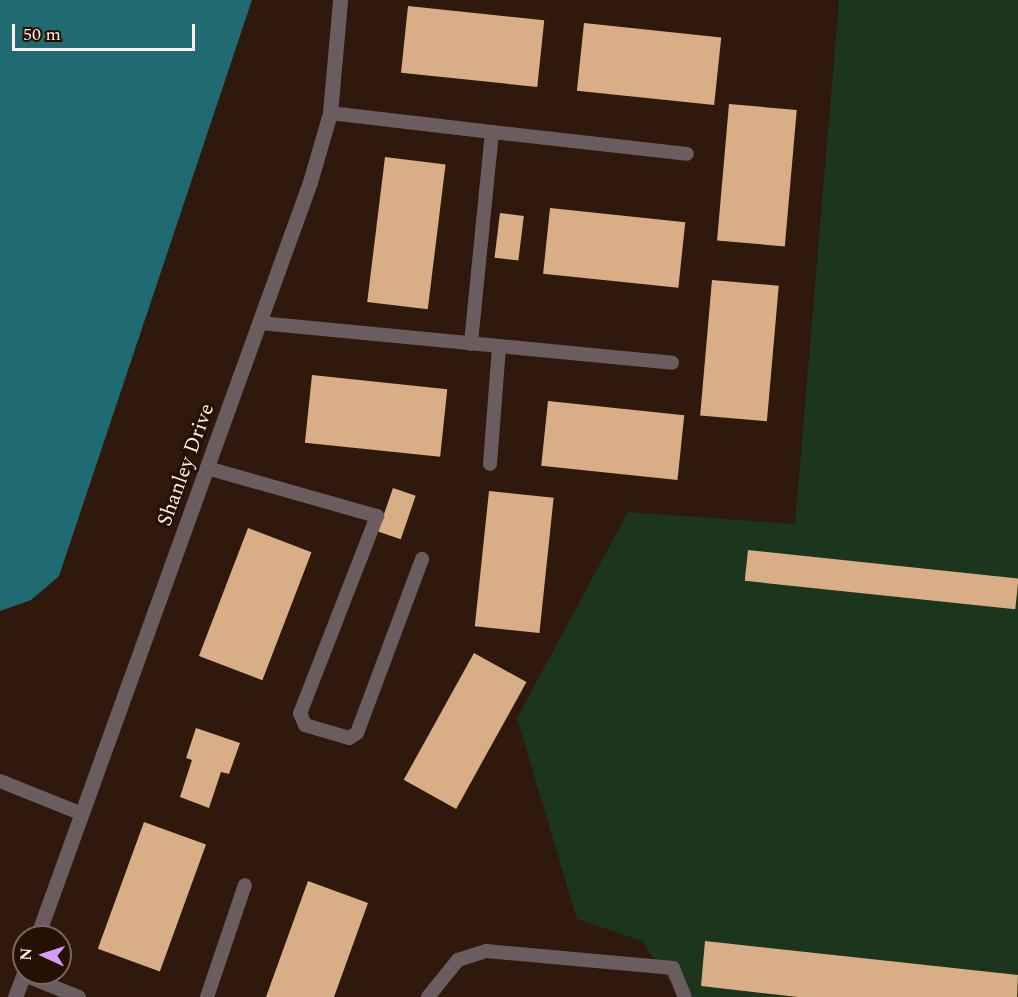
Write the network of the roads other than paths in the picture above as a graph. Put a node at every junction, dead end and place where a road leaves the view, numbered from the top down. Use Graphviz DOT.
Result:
graph roads {
  1 [pos="340,0"];
  2 [pos="330,113"];
  3 [pos="492,132"];
  4 [pos="687,154"];
  5 [pos="260,323"];
  6 [pos="471,344"];
  7 [pos="499,346"];
  8 [pos="672,363"];
  9 [pos="490,464"];
  10 [pos="207,468"];
  11 [pos="422,559"];
  12 [pos="0,781"];
  13 [pos="82,814"];
  14 [pos="245,885"];
  15 [pos="42,925"];
  16 [pos="50,985"];
  17 [pos="79,997"];
  18 [pos="207,997"];
  19 [pos="428,997"];
  20 [pos="685,997"];
  1 -- 2 [label="street, Shanley Drive"];
  2 -- 3 [label="lane"];
  2 -- 5 [label="street, Shanley Drive"];
  3 -- 4 [label="lane"];
  3 -- 6 [label="lane"];
  5 -- 6 [label="lane"];
  5 -- 10 [label="street, Shanley Drive"];
  6 -- 7 [label="lane"];
  7 -- 8 [label="lane"];
  7 -- 9 [label="lane"];
  10 -- 11 [label="lane"];
  10 -- 13 [label="street, Shanley Drive"];
  12 -- 13 [label="lane"];
  13 -- 15 [label="street, Shanley Drive"];
  14 -- 18 [label="lane"];
  16 -- 17 [label="lane"];
  19 -- 20 [label="lane"];
}
